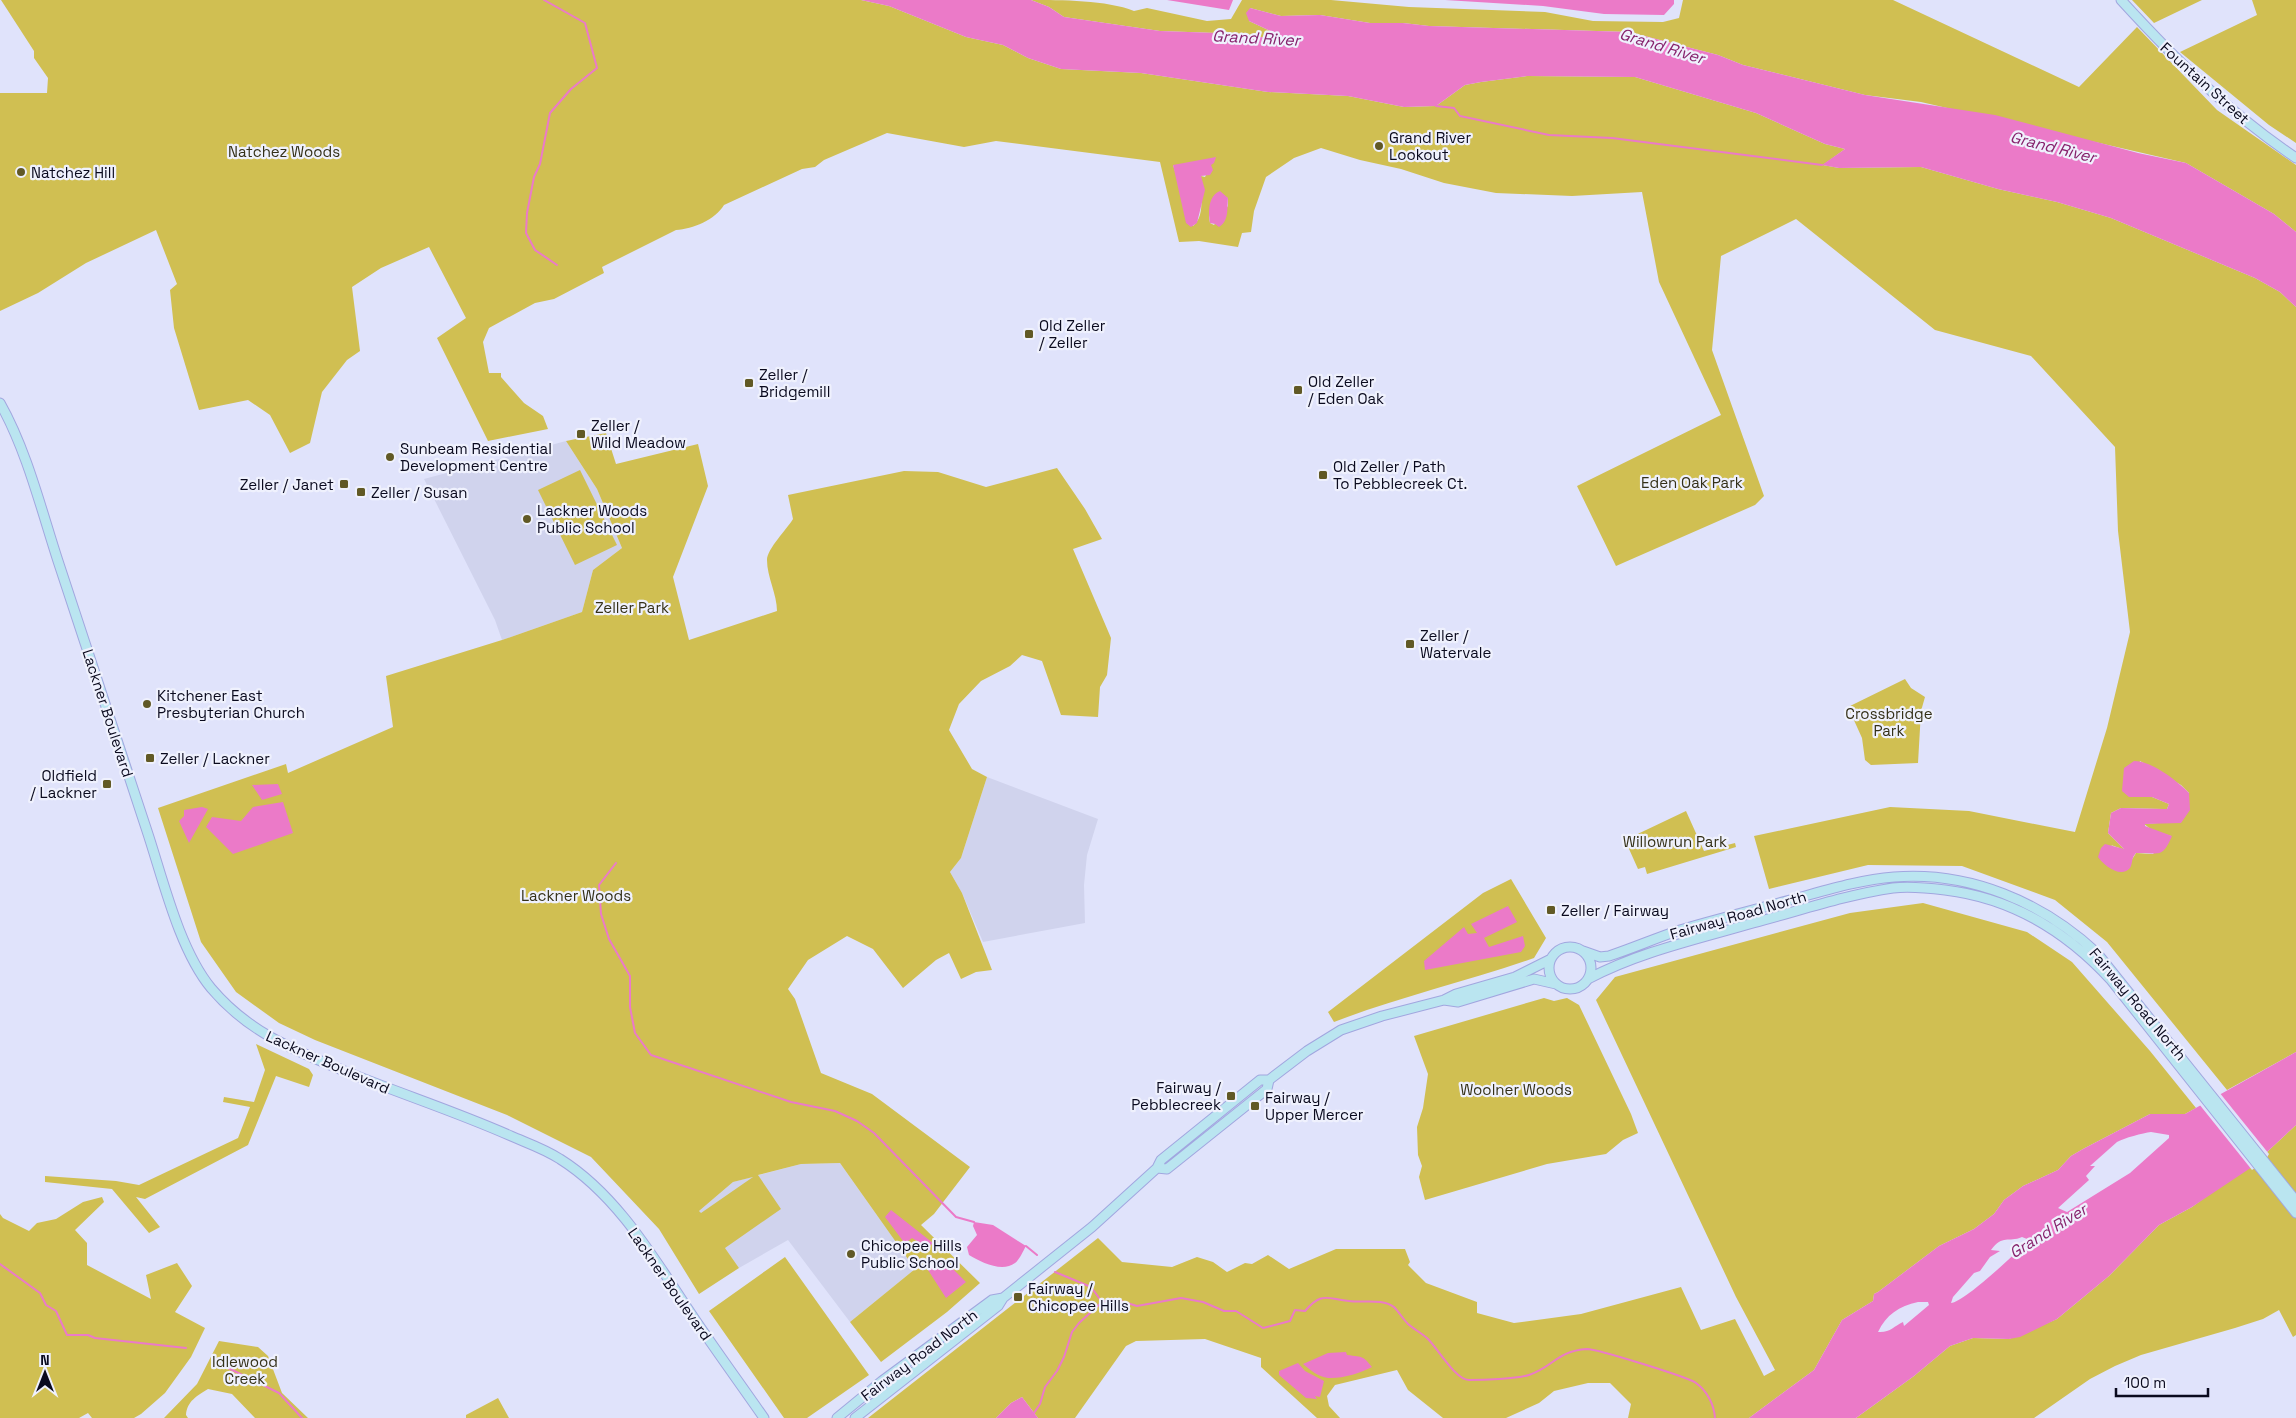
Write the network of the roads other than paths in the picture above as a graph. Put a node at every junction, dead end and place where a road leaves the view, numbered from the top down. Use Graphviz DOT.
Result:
graph roads {
  1 [pos="2121,0"];
  2 [pos="2296,158"];
  3 [pos="0,402"];
  4 [pos="1583,951"];
  5 [pos="1551,959"];
  6 [pos="1588,979"];
  7 [pos="1556,984"];
  8 [pos="1444,1000"];
  9 [pos="2151,1025"];
  10 [pos="2294,1207"];
  11 [pos="1003,1298"];
  12 [pos="764,1418"];
  13 [pos="837,1418"];
  14 [pos="855,1418"];
  1 -- 2 [label="main road, Fountain Street"];
  3 -- 12 [label="main road, Lackner Boulevard"];
  4 -- 5 [label="main road"];
  4 -- 6 [label="main road"];
  4 -- 9 [label="main road, Fairway Road North"];
  5 -- 7 [label="main road"];
  5 -- 8 [label="main road, Fairway Road North"];
  6 -- 7 [label="main road"];
  6 -- 9 [label="main road, Fairway Road North"];
  7 -- 8 [label="main road, Fairway Road North"];
  8 -- 11 [label="main road, Fairway Road North"];
  9 -- 10 [label="main road, Fairway Road North"];
  11 -- 13 [label="main road, Fairway Road North"];
  11 -- 14 [label="main road, Fairway Road North"];
}
